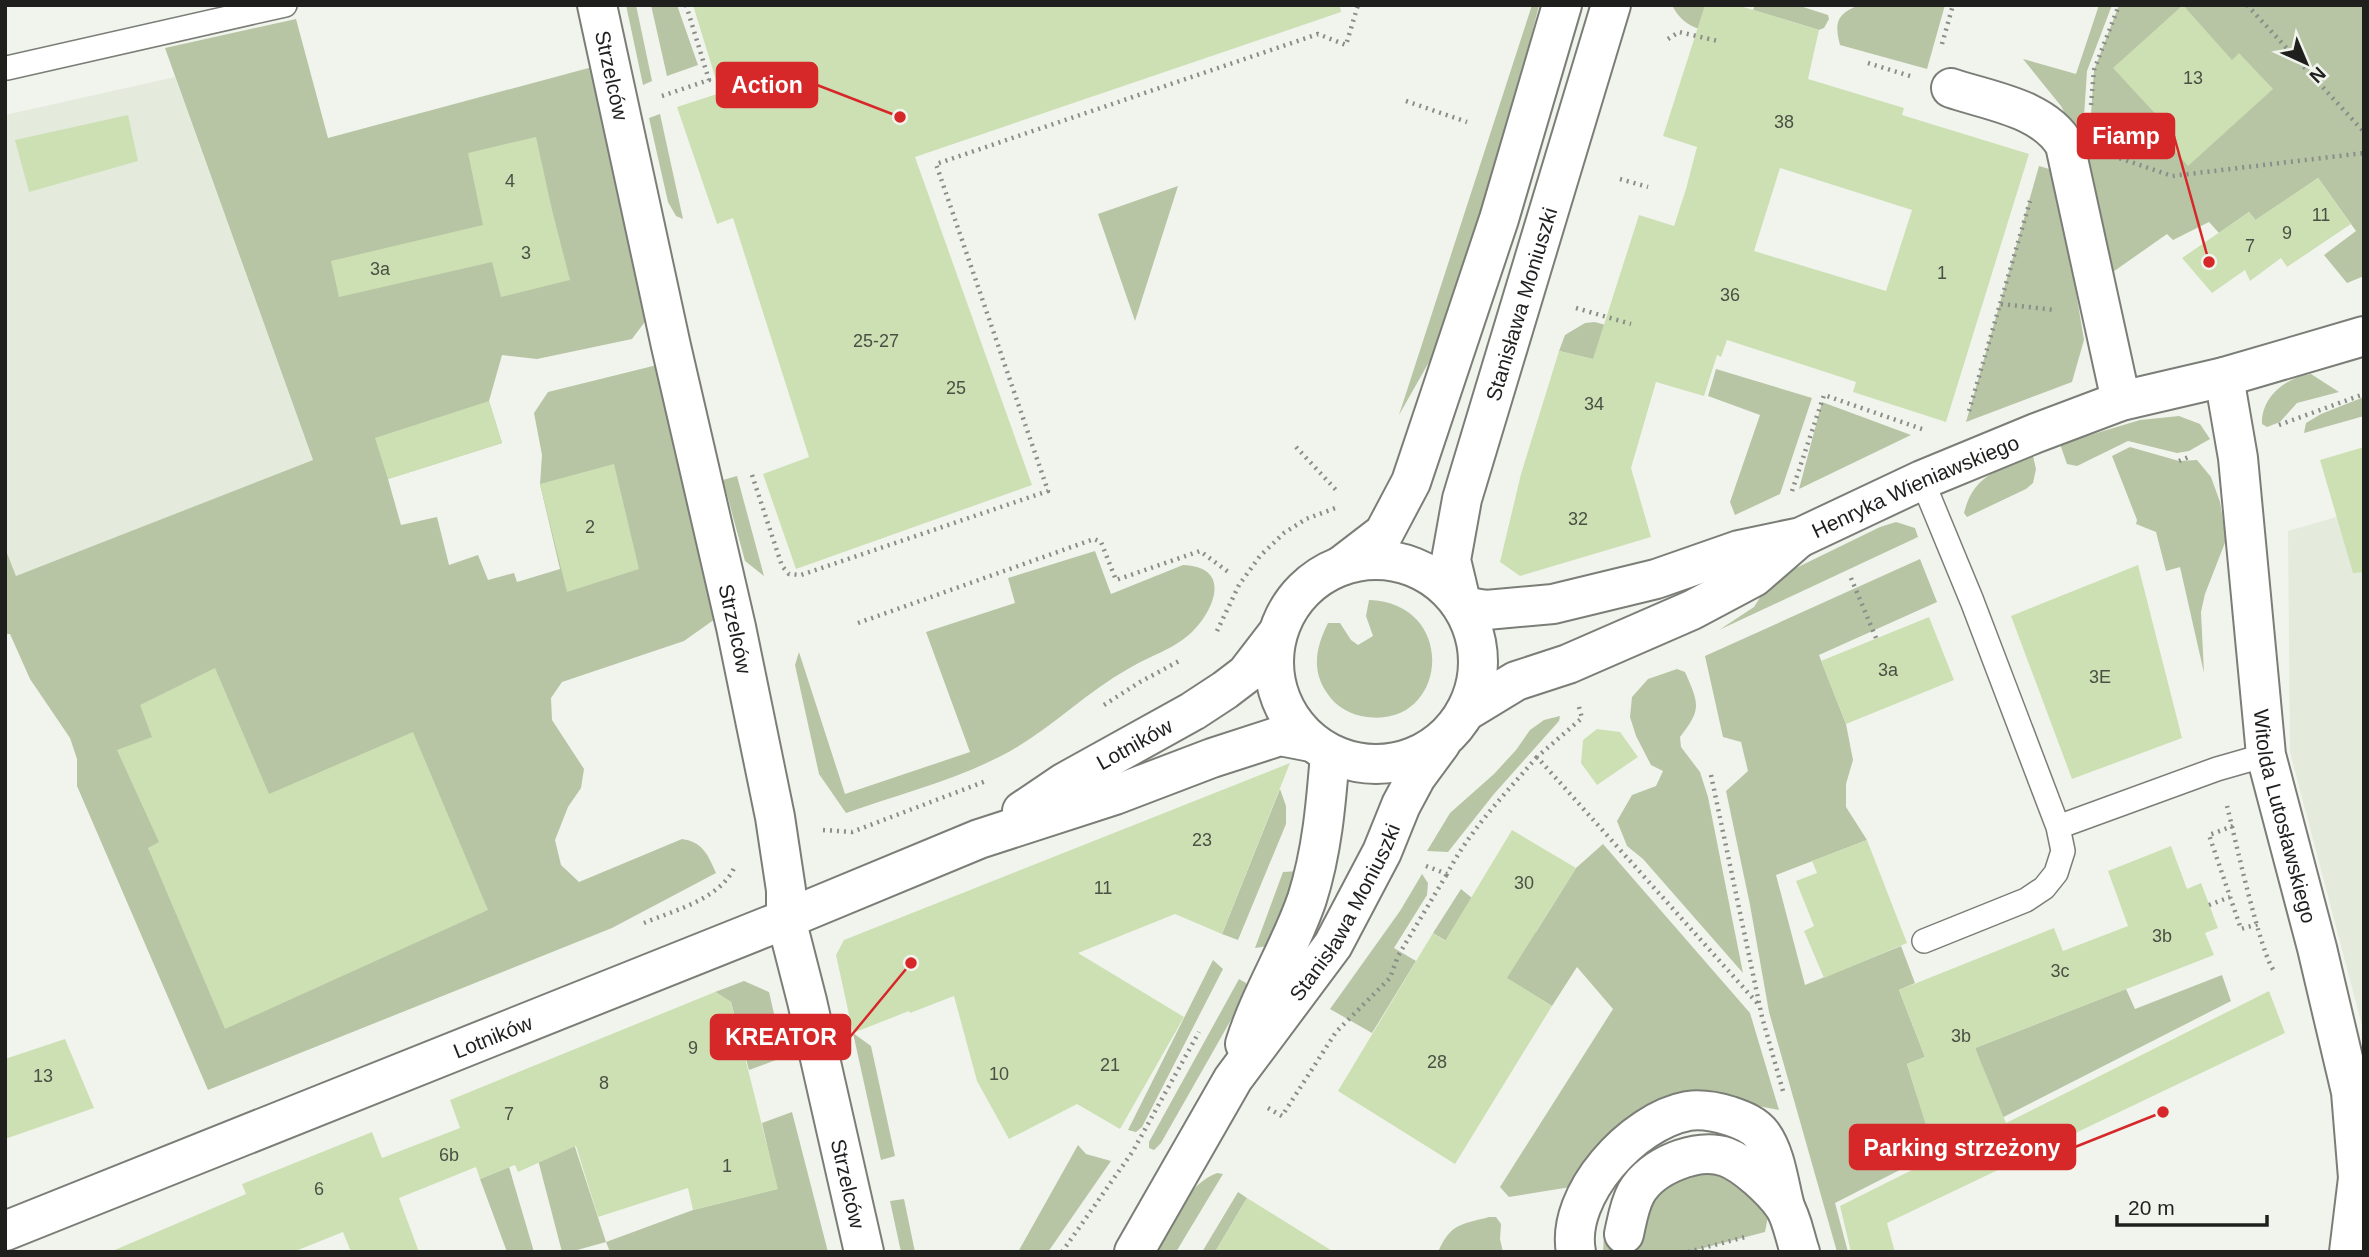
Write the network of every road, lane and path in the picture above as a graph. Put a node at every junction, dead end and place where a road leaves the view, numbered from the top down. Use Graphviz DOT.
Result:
graph roads {
  1 [pos="285,5"];
  2 [pos="597,5"];
  3 [pos="686,5"];
  4 [pos="1358,5"];
  5 [pos="1562,5"];
  6 [pos="1611,5"];
  7 [pos="2247,5"];
  8 [pos="1668,39"];
  9 [pos="1718,41"];
  10 [pos="7,68"];
  11 [pos="1951,88"];
  12 [pos="654,98"];
  13 [pos="1406,101"];
  14 [pos="2150,120"];
  15 [pos="1467,121"];
  16 [pos="2364,132"];
  17 [pos="2101,152"];
  18 [pos="2364,153"];
  19 [pos="2113,156"];
  20 [pos="1620,179"];
  21 [pos="1648,187"];
  22 [pos="2032,191"];
  23 [pos="2001,304"];
  24 [pos="1576,308"];
  25 [pos="2067,312"];
  26 [pos="1631,324"];
  27 [pos="2364,336"];
  28 [pos="2224,377"];
  29 [pos="2121,401"];
  30 [pos="1966,422"];
  31 [pos="1924,429"];
  32 [pos="1296,447"];
  33 [pos="752,475"];
  34 [pos="1922,480"];
  35 [pos="1337,491"];
  36 [pos="1792,492"];
  37 [pos="1341,505"];
  38 [pos="1801,537"];
  39 [pos="1339,567"];
  40 [pos="1231,574"];
  41 [pos="1851,578"];
  42 [pos="1462,606"];
  43 [pos="858,622"];
  44 [pos="1276,635"];
  45 [pos="1875,638"];
  46 [pos="1210,640"];
  47 [pos="1187,657"];
  48 [pos="1577,696"];
  49 [pos="1093,712"];
  50 [pos="1455,725"];
  51 [pos="1320,748"];
  52 [pos="2266,755"];
  53 [pos="1537,757"];
  54 [pos="1711,775"];
  55 [pos="992,778"];
  56 [pos="2232,826"];
  57 [pos="819,827"];
  58 [pos="2058,827"];
  59 [pos="979,839"];
  60 [pos="1415,862"];
  61 [pos="1447,874"];
  62 [pos="2230,897"];
  63 [pos="2209,905"];
  64 [pos="786,919"];
  65 [pos="2258,923"];
  66 [pos="1924,941"];
  67 [pos="1760,1006"];
  68 [pos="1200,1032"];
  69 [pos="1233,1079"];
  70 [pos="1784,1095"];
  71 [pos="1262,1104"];
  72 [pos="1785,1207"];
  73 [pos="5,1231"];
  74 [pos="1624,1234"];
  75 [pos="1752,1236"];
  76 [pos="864,1252"];
  77 [pos="1062,1252"];
  78 [pos="1134,1252"];
  79 [pos="1576,1252"];
  80 [pos="1688,1252"];
  81 [pos="1800,1252"];
  82 [pos="2349,1252"];
  1 -- 10 [label="lane"];
  2 -- 64 [label="street, Strzelców"];
  3 -- 12 [label="path"];
  4 -- 33 [label="path"];
  5 -- 39 [label="street"];
  6 -- 42 [label="street, Stanisława Moniuszki"];
  7 -- 16 [label="path"];
  8 -- 9 [label="path"];
  11 -- 29 [label="street"];
  13 -- 15 [label="path"];
  14 -- 19 [label="path"];
  17 -- 19 [label="path"];
  18 -- 19 [label="path"];
  20 -- 21 [label="path"];
  22 -- 23 [label="path"];
  23 -- 25 [label="path"];
  23 -- 30 [label="path"];
  24 -- 26 [label="path"];
  27 -- 28 [label="street, Henryka Wieniawskiego"];
  28 -- 29 [label="street, Henryka Wieniawskiego"];
  28 -- 52 [label="street, Witolda Lutosławskiego"];
  29 -- 34 [label="street, Henryka Wieniawskiego"];
  31 -- 36 [label="path"];
  32 -- 35 [label="path"];
  34 -- 38 [label="street, Henryka Wieniawskiego"];
  34 -- 58 [label="lane"];
  37 -- 46 [label="path"];
  38 -- 42 [label="street, Henryka Wieniawskiego"];
  38 -- 50 [label="street"];
  39 -- 42 [label="street"];
  39 -- 44 [label="street"];
  40 -- 43 [label="path"];
  41 -- 45 [label="path"];
  42 -- 50 [label="street"];
  44 -- 51 [label="street"];
  44 -- 59 [label="street, Lotników"];
  47 -- 49 [label="path"];
  48 -- 53 [label="path"];
  50 -- 51 [label="street"];
  50 -- 69 [label="street, Stanisława Moniuszki"];
  51 -- 59 [label="street, Lotników"];
  51 -- 69 [label="street, Stanisława Moniuszki"];
  52 -- 58 [label="lane"];
  52 -- 82 [label="street, Witolda Lutosławskiego"];
  53 -- 61 [label="path"];
  53 -- 67 [label="path"];
  54 -- 67 [label="path"];
  55 -- 57 [label="path"];
  56 -- 62 [label="path"];
  58 -- 66 [label="lane"];
  59 -- 64 [label="street, Lotników"];
  60 -- 61 [label="path"];
  61 -- 71 [label="path"];
  62 -- 63 [label="path"];
  62 -- 65 [label="path"];
  64 -- 73 [label="street, Lotników"];
  64 -- 76 [label="street, Strzelców"];
  67 -- 70 [label="path"];
  68 -- 77 [label="path"];
  69 -- 78 [label="street, Stanisława Moniuszki"];
  72 -- 74 [label="street"];
  72 -- 79 [label="street"];
  72 -- 81 [label="street"];
  75 -- 80 [label="path"];
}
